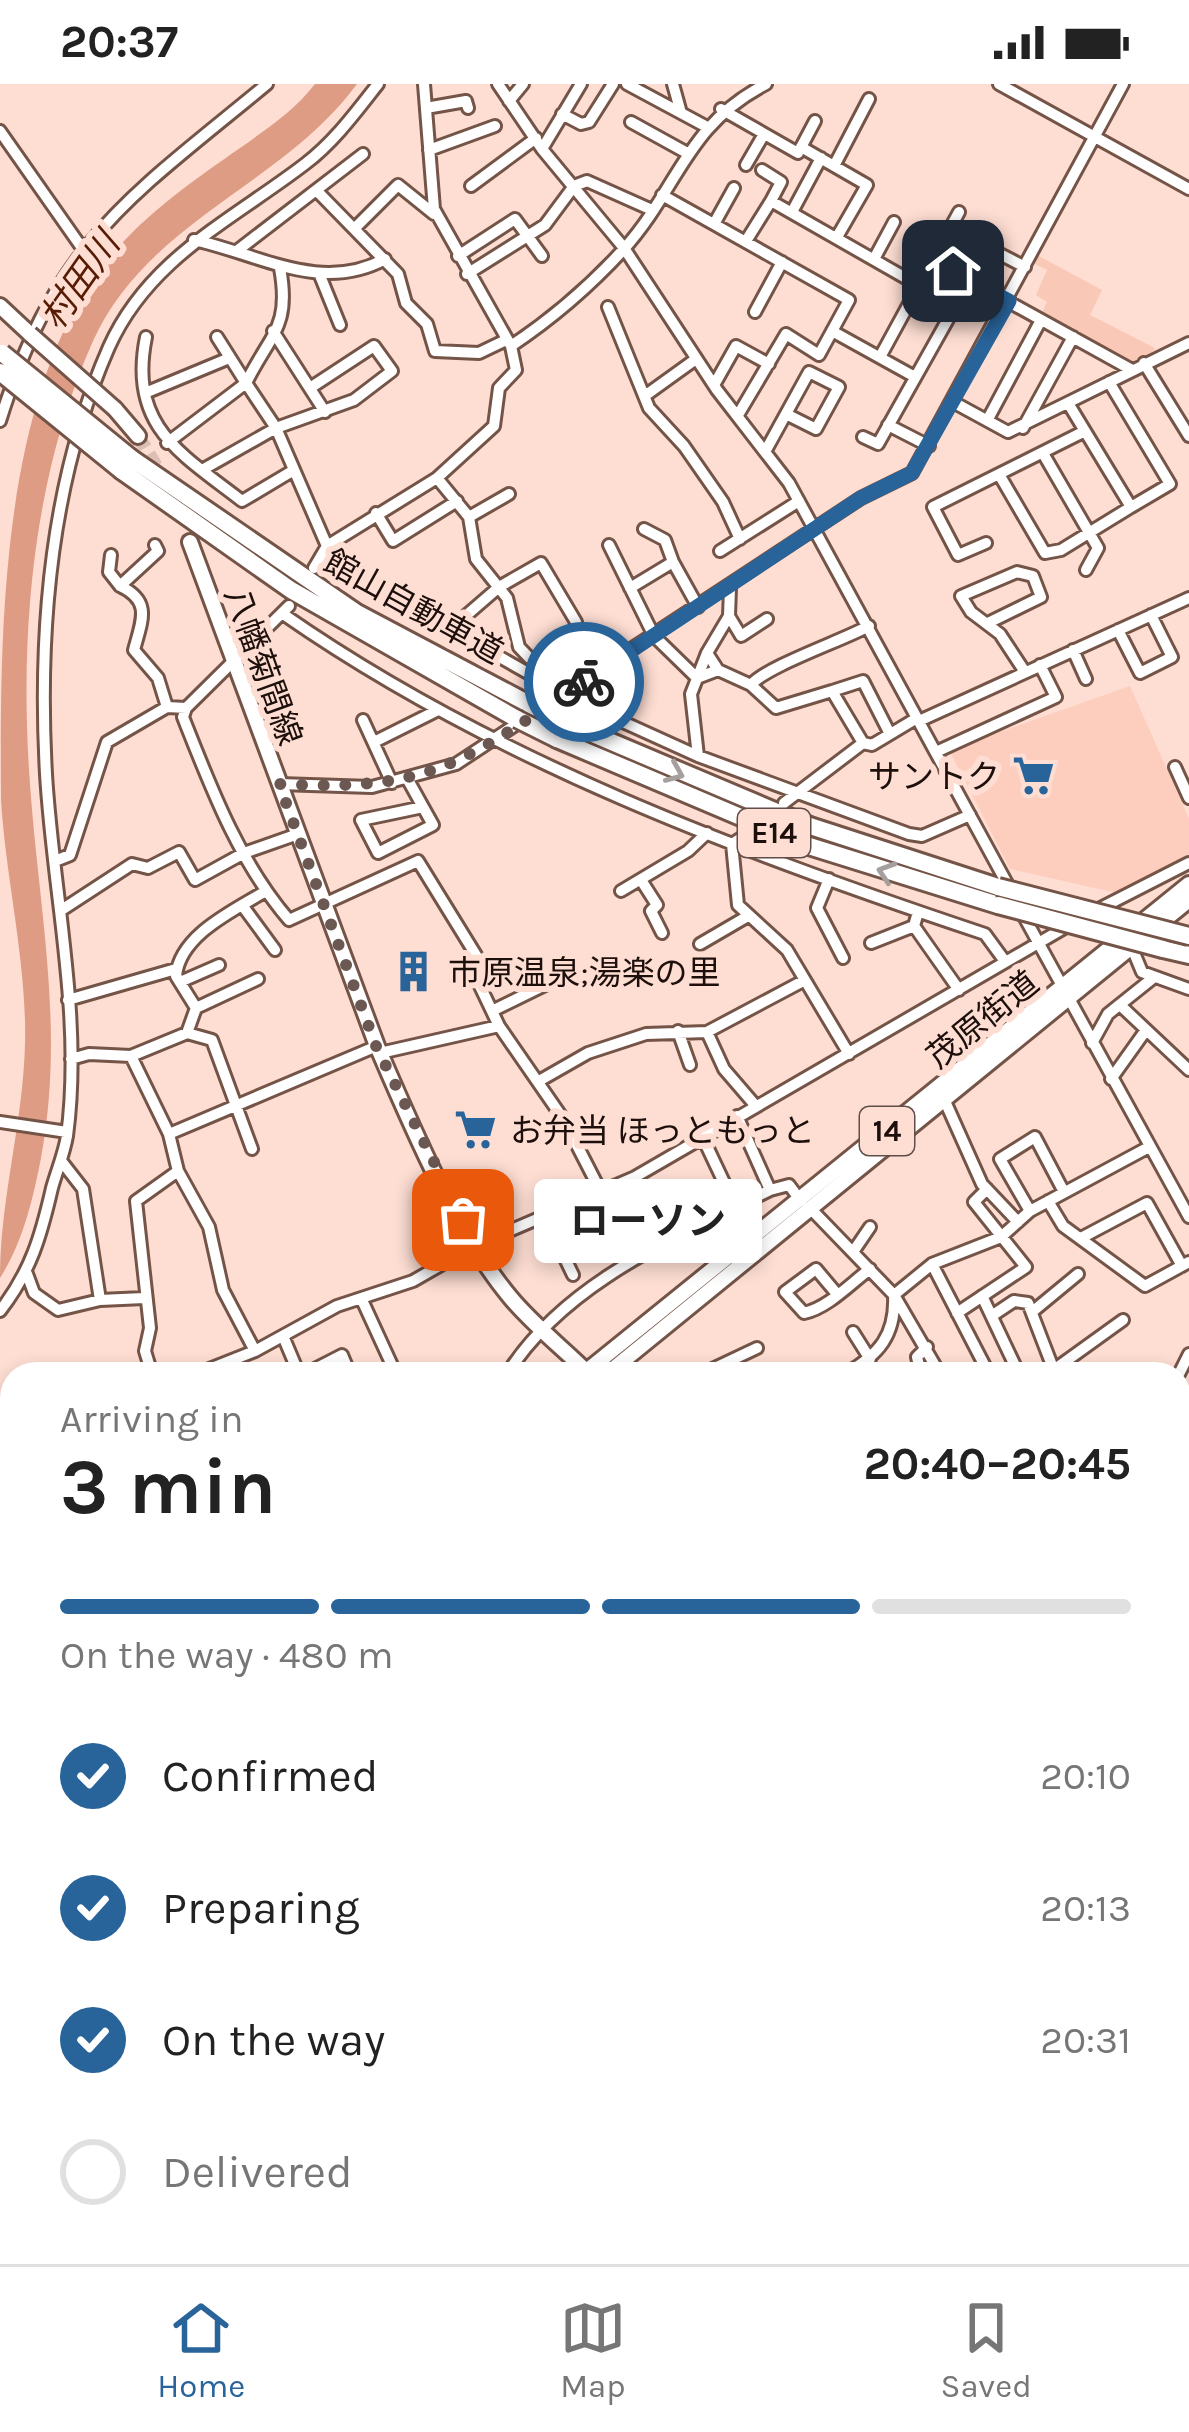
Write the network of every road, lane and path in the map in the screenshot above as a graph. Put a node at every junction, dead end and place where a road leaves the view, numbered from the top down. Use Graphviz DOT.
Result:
graph roads {
  1 [pos="267,84"];
  2 [pos="378,84"];
  3 [pos="424,84"];
  4 [pos="498,84"];
  5 [pos="523,84"];
  6 [pos="581,84"];
  7 [pos="613,84"];
  8 [pos="627,84"];
  9 [pos="674,84"];
  10 [pos="766,84"];
  11 [pos="999,84"];
  12 [pos="1124,84"];
  13 [pos="744,89"];
  14 [pos="869,99"];
  15 [pos="509,101"];
  16 [pos="426,108"];
  17 [pos="468,108"];
  18 [pos="721,109"];
  19 [pos="681,113"];
  20 [pos="562,114"];
  21 [pos="632,122"];
  22 [pos="815,122"];
  23 [pos="495,126"];
  24 [pos="707,127"];
  25 [pos="0,131"];
  26 [pos="764,134"];
  27 [pos="1094,137"];
  28 [pos="539,143"];
  29 [pos="801,147"];
  30 [pos="429,150"];
  31 [pos="363,154"];
  32 [pos="689,154"];
  33 [pos="821,158"];
  34 [pos="746,165"];
  35 [pos="834,166"];
  36 [pos="762,170"];
  37 [pos="574,185"];
  38 [pos="471,186"];
  39 [pos="734,188"];
  40 [pos="1189,189"];
  41 [pos="316,190"];
  42 [pos="662,195"];
  43 [pos="771,201"];
  44 [pos="652,210"];
  45 [pos="792,212"];
  46 [pos="959,212"];
  47 [pos="437,216"];
  48 [pos="894,222"];
  49 [pos="714,224"];
  50 [pos="354,229"];
  51 [pos="527,236"];
  52 [pos="837,237"];
  53 [pos="194,240"];
  54 [pos="746,242"];
  55 [pos="82,248"];
  56 [pos="625,248"];
  57 [pos="238,250"];
  58 [pos="458,256"];
  59 [pos="542,256"];
  60 [pos="385,259"];
  61 [pos="874,259"];
  62 [pos="932,260"];
  63 [pos="782,262"];
  64 [pos="1025,267"];
  65 [pos="280,268"];
  66 [pos="953,271"];
  67 [pos="319,273"];
  68 [pos="467,274"];
  69 [pos="970,280"];
  70 [pos="919,285"];
  71 [pos="1009,301"];
  72 [pos="0,306"];
  73 [pos="608,307"];
  74 [pos="754,312"];
  75 [pos="1041,320"];
  76 [pos="340,325"];
  77 [pos="273,331"];
  78 [pos="832,331"];
  79 [pos="30,334"];
  80 [pos="217,337"];
  81 [pos="1073,337"];
  82 [pos="146,338"];
  83 [pos="507,343"];
  84 [pos="1189,343"];
  85 [pos="880,357"];
  86 [pos="1,359"];
  87 [pos="227,359"];
  88 [pos="696,359"];
  89 [pos="769,364"];
  90 [pos="1138,366"];
  91 [pos="915,377"];
  92 [pos="1109,382"];
  93 [pos="246,383"];
  94 [pos="714,385"];
  95 [pos="310,388"];
  96 [pos="146,393"];
  97 [pos="646,395"];
  98 [pos="953,402"];
  99 [pos="1068,404"];
  100 [pos="326,412"];
  101 [pos="786,414"];
  102 [pos="1,415"];
  103 [pos="738,416"];
  104 [pos="988,419"];
  105 [pos="889,425"];
  106 [pos="276,428"];
  107 [pos="1023,428"];
  108 [pos="1085,430"];
  109 [pos="138,436"];
  110 [pos="863,436"];
  111 [pos="1189,436"];
  112 [pos="166,443"];
  113 [pos="929,446"];
  114 [pos="766,450"];
  115 [pos="1044,455"];
  116 [pos="202,470"];
  117 [pos="294,470"];
  118 [pos="1000,476"];
  119 [pos="436,478"];
  120 [pos="509,494"];
  121 [pos="457,501"];
  122 [pos="799,501"];
  123 [pos="1131,507"];
  124 [pos="376,513"];
  125 [pos="469,517"];
  126 [pos="644,529"];
  127 [pos="815,531"];
  128 [pos="1089,533"];
  129 [pos="740,539"];
  130 [pos="190,542"];
  131 [pos="986,543"];
  132 [pos="155,545"];
  133 [pos="609,545"];
  134 [pos="720,551"];
  135 [pos="111,555"];
  136 [pos="321,556"];
  137 [pos="673,562"];
  138 [pos="1086,570"];
  139 [pos="120,586"];
  140 [pos="499,587"];
  141 [pos="730,587"];
  142 [pos="630,588"];
  143 [pos="1189,598"];
  144 [pos="698,608"];
  145 [pos="1151,615"];
  146 [pos="729,616"];
  147 [pos="767,619"];
  148 [pos="576,622"];
  149 [pos="988,622"];
  150 [pos="869,626"];
  151 [pos="1118,630"];
  152 [pos="447,632"];
  153 [pos="654,636"];
  154 [pos="1073,650"];
  155 [pos="707,653"];
  156 [pos="1040,665"];
  157 [pos="234,666"];
  158 [pos="718,670"];
  159 [pos="1025,672"];
  160 [pos="698,678"];
  161 [pos="536,679"];
  162 [pos="1086,679"];
  163 [pos="751,685"];
  164 [pos="832,691"];
  165 [pos="565,695"];
  166 [pos="167,707"];
  167 [pos="186,708"];
  168 [pos="438,710"];
  169 [pos="363,720"];
  170 [pos="918,720"];
  171 [pos="890,734"];
  172 [pos="498,739"];
  173 [pos="374,742"];
  174 [pos="863,743"];
  175 [pos="936,752"];
  176 [pos="698,756"];
  177 [pos="1175,767"];
  178 [pos="408,780"];
  179 [pos="392,783"];
  180 [pos="279,784"];
  181 [pos="795,794"];
  182 [pos="1189,798"];
  183 [pos="784,802"];
  184 [pos="423,807"];
  185 [pos="970,815"];
  186 [pos="706,833"];
  187 [pos="298,834"];
  188 [pos="746,835"];
  189 [pos="732,844"];
  190 [pos="244,853"];
  191 [pos="55,861"];
  192 [pos="1189,863"];
  193 [pos="829,879"];
  194 [pos="640,880"];
  195 [pos="1189,884"];
  196 [pos="621,891"];
  197 [pos="264,892"];
  198 [pos="998,896"];
  199 [pos="1189,900"];
  200 [pos="242,905"];
  201 [pos="326,907"];
  202 [pos="59,911"];
  203 [pos="919,912"];
  204 [pos="748,916"];
  205 [pos="914,926"];
  206 [pos="662,933"];
  207 [pos="1189,936"];
  208 [pos="1038,941"];
  209 [pos="871,943"];
  210 [pos="700,944"];
  211 [pos="1132,948"];
  212 [pos="275,950"];
  213 [pos="1189,956"];
  214 [pos="843,958"];
  215 [pos="1004,960"];
  216 [pos="219,965"];
  217 [pos="178,975"];
  218 [pos="1153,978"];
  219 [pos="258,979"];
  220 [pos="805,980"];
  221 [pos="549,983"];
  222 [pos="1189,989"];
  223 [pos="959,990"];
  224 [pos="1066,995"];
  225 [pos="68,1000"];
  226 [pos="1120,1005"];
  227 [pos="196,1008"];
  228 [pos="496,1009"];
  229 [pos="500,1026"];
  230 [pos="1146,1030"];
  231 [pos="678,1031"];
  232 [pos="187,1033"];
  233 [pos="707,1033"];
  234 [pos="1092,1043"];
  235 [pos="378,1049"];
  236 [pos="849,1054"];
  237 [pos="131,1056"];
  238 [pos="71,1059"];
  239 [pos="690,1064"];
  240 [pos="1189,1070"];
  241 [pos="1111,1079"];
  242 [pos="539,1081"];
  243 [pos="944,1099"];
  244 [pos="754,1105"];
  245 [pos="235,1106"];
  246 [pos="736,1116"];
  247 [pos="0,1122"];
  248 [pos="67,1132"];
  249 [pos="169,1134"];
  250 [pos="703,1138"];
  251 [pos="1149,1147"];
  252 [pos="252,1149"];
  253 [pos="62,1162"];
  254 [pos="178,1172"];
  255 [pos="770,1190"];
  256 [pos="987,1190"];
  257 [pos="728,1191"];
  258 [pos="1064,1192"];
  259 [pos="602,1194"];
  260 [pos="1048,1201"];
  261 [pos="805,1204"];
  262 [pos="1030,1210"];
  263 [pos="544,1217"];
  264 [pos="1189,1217"];
  265 [pos="1018,1222"];
  266 [pos="870,1228"];
  267 [pos="1001,1237"];
  268 [pos="1081,1238"];
  269 [pos="474,1246"];
  270 [pos="855,1249"];
  271 [pos="932,1264"];
  272 [pos="1186,1264"];
  273 [pos="870,1269"];
  274 [pos="27,1274"];
  275 [pos="1078,1274"];
  276 [pos="573,1276"];
  277 [pos="837,1294"];
  278 [pos="894,1295"];
  279 [pos="982,1296"];
  280 [pos="144,1298"];
  281 [pos="100,1300"];
  282 [pos="362,1300"];
  283 [pos="0,1311"];
  284 [pos="957,1312"];
  285 [pos="1032,1312"];
  286 [pos="993,1315"];
  287 [pos="1123,1320"];
  288 [pos="541,1328"];
  289 [pos="853,1332"];
  290 [pos="283,1336"];
  291 [pos="927,1347"];
  292 [pos="757,1348"];
  293 [pos="255,1351"];
  294 [pos="870,1359"];
  295 [pos="149,1362"];
  296 [pos="227,1362"];
  297 [pos="296,1362"];
  298 [pos="390,1362"];
  299 [pos="516,1362"];
  300 [pos="575,1362"];
  301 [pos="600,1362"];
  302 [pos="621,1362"];
  303 [pos="727,1362"];
  304 [pos="865,1362"];
  305 [pos="918,1362"];
  306 [pos="934,1362"];
  307 [pos="983,1362"];
  308 [pos="1014,1362"];
  309 [pos="1047,1362"];
  310 [pos="1063,1362"];
  1 -- 55 [label="street"];
  2 -- 53 [label="street"];
  3 -- 16 [label="street"];
  4 -- 15 [label="street"];
  5 -- 15 [label="street"];
  6 -- 20 [label="street"];
  7 -- 20 [label="street"];
  8 -- 19 [label="street"];
  9 -- 19 [label="street"];
  10 -- 13 [label="street"];
  11 -- 27 [label="street"];
  12 -- 27 [label="street"];
  13 -- 18 [label="street"];
  14 -- 35 [label="street"];
  15 -- 28 [label="street"];
  16 -- 17 [label="street"];
  16 -- 30 [label="street"];
  18 -- 24 [label="street"];
  18 -- 26 [label="street"];
  19 -- 24 [label="street"];
  20 -- 28 [label="street"];
  21 -- 32 [label="street"];
  22 -- 29 [label="street"];
  23 -- 30 [label="street"];
  24 -- 32 [label="street"];
  25 -- 55 [label="street"];
  26 -- 29 [label="street"];
  26 -- 34 [label="street"];
  27 -- 40 [label="street"];
  27 -- 64 [label="street"];
  28 -- 37 [label="street"];
  28 -- 38 [label="street"];
  29 -- 33 [label="street"];
  30 -- 47 [label="street"];
  31 -- 41 [label="street"];
  32 -- 42 [label="street"];
  33 -- 35 [label="street"];
  33 -- 45 [label="street"];
  35 -- 52 [label="street"];
  36 -- 43 [label="street"];
  37 -- 44 [label="street"];
  37 -- 51 [label="street"];
  37 -- 56 [label="street"];
  39 -- 49 [label="street"];
  41 -- 50 [label="street"];
  41 -- 57 [label="street"];
  42 -- 44 [label="street"];
  42 -- 49 [label="street"];
  43 -- 45 [label="street"];
  43 -- 54 [label="street"];
  44 -- 56 [label="street"];
  45 -- 52 [label="street"];
  46 -- 62 [label="street"];
  47 -- 50 [label="street"];
  47 -- 58 [label="street"];
  48 -- 61 [label="street"];
  49 -- 54 [label="street"];
  50 -- 60 [label="street"];
  51 -- 58 [label="street"];
  51 -- 59 [label="street"];
  51 -- 68 [label="street"];
  52 -- 61 [label="street"];
  53 -- 57 [label="street"];
  53 -- 191 [label="street"];
  54 -- 63 [label="street"];
  55 -- 79 [label="street"];
  56 -- 83 [label="street"];
  56 -- 88 [label="street"];
  57 -- 65 [label="street"];
  58 -- 68 [label="street"];
  60 -- 67 [label="street"];
  60 -- 83 [label="street"];
  61 -- 70 [label="street"];
  62 -- 66 [label="street"];
  62 -- 70 [label="street"];
  63 -- 74 [label="street"];
  63 -- 78 [label="street"];
  64 -- 66 [label="street"];
  64 -- 71 [label="street"];
  65 -- 67 [label="street"];
  65 -- 77 [label="street"];
  66 -- 69 [label="street"];
  67 -- 76 [label="street"];
  68 -- 83 [label="street"];
  69 -- 71 [label="street"];
  69 -- 91 [label="street"];
  70 -- 85 [label="street"];
  71 -- 75 [label="street"];
  71 -- 98 [label="street"];
  72 -- 79 [label="main road"];
  73 -- 97 [label="street"];
  75 -- 81 [label="street"];
  75 -- 104 [label="street"];
  77 -- 93 [label="street"];
  77 -- 95 [label="street"];
  78 -- 85 [label="street"];
  78 -- 89 [label="street"];
  79 -- 102 [label="street"];
  79 -- 109 [label="main road, bridge"];
  80 -- 87 [label="street"];
  81 -- 90 [label="street"];
  81 -- 107 [label="street"];
  82 -- 96 [label="street"];
  83 -- 119 [label="street"];
  84 -- 90 [label="street"];
  85 -- 91 [label="street"];
  86 -- 198 [label="highway, 館山自動車道 / E14, bridge"];
  87 -- 93 [label="street"];
  87 -- 96 [label="street"];
  88 -- 94 [label="street"];
  88 -- 97 [label="street"];
  89 -- 94 [label="street"];
  89 -- 103 [label="street"];
  90 -- 92 [label="street"];
  90 -- 111 [label="street"];
  91 -- 105 [label="street"];
  92 -- 99 [label="street"];
  92 -- 123 [label="street"];
  93 -- 106 [label="street"];
  93 -- 112 [label="street"];
  94 -- 103 [label="street"];
  95 -- 100 [label="street"];
  95 -- 100 [label="street"];
  96 -- 112 [label="street"];
  97 -- 129 [label="street"];
  98 -- 104 [label="street"];
  98 -- 113 [label="street"];
  99 -- 107 [label="street"];
  99 -- 108 [label="street"];
  100 -- 106 [label="street"];
  101 -- 101 [label="street"];
  101 -- 114 [label="street"];
  103 -- 114 [label="street"];
  104 -- 107 [label="street"];
  105 -- 110 [label="street"];
  105 -- 113 [label="street"];
  106 -- 116 [label="street"];
  106 -- 117 [label="street"];
  108 -- 115 [label="street"];
  108 -- 123 [label="street"];
  112 -- 116 [label="street"];
  113 -- 127 [label="street"];
  114 -- 122 [label="street"];
  115 -- 118 [label="street"];
  115 -- 128 [label="street"];
  116 -- 117 [label="street"];
  117 -- 136 [label="street"];
  118 -- 128 [label="street"];
  118 -- 131 [label="street"];
  119 -- 121 [label="street"];
  119 -- 124 [label="street"];
  120 -- 125 [label="street"];
  121 -- 124 [label="street"];
  121 -- 125 [label="street"];
  122 -- 127 [label="street"];
  122 -- 129 [label="street"];
  123 -- 128 [label="street"];
  124 -- 136 [label="street"];
  125 -- 140 [label="street"];
  126 -- 137 [label="street"];
  127 -- 141 [label="street"];
  127 -- 150 [label="street"];
  128 -- 138 [label="street"];
  129 -- 134 [label="street"];
  130 -- 157 [label="main road, 八幡菊間線"];
  132 -- 139 [label="street"];
  133 -- 142 [label="street"];
  135 -- 139 [label="street"];
  136 -- 152 [label="street"];
  137 -- 142 [label="street"];
  137 -- 144 [label="street"];
  139 -- 166 [label="street"];
  140 -- 148 [label="street"];
  140 -- 152 [label="street"];
  140 -- 161 [label="street"];
  141 -- 144 [label="street"];
  141 -- 146 [label="street"];
  142 -- 153 [label="street"];
  143 -- 145 [label="street"];
  144 -- 153 [label="street"];
  145 -- 151 [label="street"];
  145 -- 151 [label="street"];
  146 -- 147 [label="street"];
  146 -- 155 [label="street"];
  149 -- 149 [label="street"];
  149 -- 159 [label="street"];
  150 -- 163 [label="street"];
  150 -- 170 [label="street"];
  151 -- 154 [label="street"];
  152 -- 161 [label="street"];
  153 -- 160 [label="street"];
  153 -- 165 [label="street"];
  154 -- 156 [label="street"];
  154 -- 162 [label="street"];
  155 -- 158 [label="street"];
  155 -- 160 [label="street"];
  156 -- 159 [label="street"];
  156 -- 175 [label="street"];
  157 -- 167 [label="street"];
  157 -- 168 [label="street"];
  157 -- 180 [label="main road, 八幡菊間線"];
  158 -- 160 [label="street"];
  158 -- 163 [label="street"];
  159 -- 170 [label="street"];
  160 -- 176 [label="street"];
  161 -- 165 [label="street"];
  163 -- 164 [label="street"];
  164 -- 171 [label="street"];
  164 -- 174 [label="street"];
  165 -- 172 [label="street"];
  165 -- 176 [label="street"];
  166 -- 167 [label="street"];
  166 -- 191 [label="street"];
  167 -- 190 [label="street"];
  168 -- 172 [label="street"];
  168 -- 173 [label="street"];
  169 -- 173 [label="street"];
  170 -- 171 [label="street"];
  170 -- 175 [label="street"];
  171 -- 174 [label="street"];
  172 -- 178 [label="street"];
  172 -- 186 [label="street"];
  173 -- 179 [label="street"];
  174 -- 181 [label="street"];
  175 -- 185 [label="street"];
  176 -- 181 [label="street"];
  177 -- 182 [label="street"];
  178 -- 179 [label="street"];
  178 -- 184 [label="street"];
  179 -- 180 [label="street"];
  180 -- 187 [label="main road, 八幡菊間線"];
  181 -- 183 [label="street"];
  181 -- 185 [label="street"];
  184 -- 184 [label="street"];
  185 -- 208 [label="street"];
  186 -- 189 [label="street"];
  186 -- 194 [label="street"];
  187 -- 190 [label="street"];
  187 -- 201 [label="main road, 八幡菊間線"];
  188 -- 189 [label="street"];
  189 -- 193 [label="street"];
  189 -- 204 [label="street"];
  190 -- 197 [label="street"];
  190 -- 202 [label="street"];
  191 -- 202 [label="street"];
  192 -- 208 [label="street"];
  193 -- 203 [label="street"];
  193 -- 214 [label="street"];
  194 -- 196 [label="street"];
  194 -- 206 [label="street"];
  195 -- 224 [label="main road, 茂原街道 / 14"];
  197 -- 200 [label="street"];
  197 -- 201 [label="street"];
  198 -- 207 [label="highway, 館山自動車道 / E14, bridge"];
  198 -- 213 [label="highway, 館山自動車道 / E14, bridge"];
  199 -- 211 [label="main road, 茂原街道 / 14"];
  200 -- 212 [label="street"];
  200 -- 217 [label="street"];
  201 -- 228 [label="street"];
  201 -- 235 [label="main road, 八幡菊間線"];
  202 -- 225 [label="street"];
  203 -- 205 [label="street"];
  203 -- 215 [label="street"];
  204 -- 210 [label="street"];
  204 -- 220 [label="street"];
  205 -- 209 [label="street"];
  205 -- 223 [label="street"];
  208 -- 215 [label="street"];
  208 -- 224 [label="street"];
  211 -- 218 [label="street"];
  211 -- 224 [label="main road, 茂原街道 / 14"];
  215 -- 223 [label="street"];
  216 -- 217 [label="street"];
  217 -- 225 [label="street"];
  217 -- 227 [label="street"];
  218 -- 222 [label="street"];
  218 -- 226 [label="street"];
  219 -- 227 [label="street"];
  220 -- 233 [label="street"];
  220 -- 236 [label="street"];
  221 -- 228 [label="street"];
  223 -- 236 [label="street"];
  224 -- 234 [label="street"];
  224 -- 243 [label="main road, 茂原街道 / 14"];
  224 -- 261 [label="main road, 茂原街道 / 14"];
  225 -- 238 [label="street"];
  226 -- 230 [label="street"];
  226 -- 234 [label="street"];
  227 -- 232 [label="street"];
  228 -- 229 [label="street"];
  229 -- 235 [label="street"];
  229 -- 242 [label="street"];
  230 -- 240 [label="street"];
  230 -- 241 [label="street"];
  231 -- 233 [label="street"];
  231 -- 239 [label="street"];
  231 -- 242 [label="street"];
  232 -- 237 [label="street"];
  232 -- 245 [label="street"];
  233 -- 244 [label="street"];
  234 -- 241 [label="street"];
  235 -- 245 [label="street"];
  235 -- 269 [label="main road, 八幡菊間線"];
  236 -- 244 [label="street"];
  237 -- 238 [label="street"];
  237 -- 249 [label="street"];
  238 -- 248 [label="street"];
  241 -- 251 [label="street"];
  242 -- 259 [label="street"];
  243 -- 256 [label="street"];
  243 -- 261 [label="main road, 茂原街道 / 14"];
  244 -- 246 [label="street"];
  245 -- 249 [label="street"];
  245 -- 252 [label="street"];
  246 -- 250 [label="street"];
  246 -- 255 [label="street"];
  247 -- 248 [label="street"];
  248 -- 253 [label="street"];
  249 -- 254 [label="street"];
  250 -- 257 [label="street"];
  250 -- 259 [label="street"];
  251 -- 258 [label="street"];
  251 -- 264 [label="street"];
  253 -- 274 [label="street"];
  253 -- 281 [label="street"];
  254 -- 280 [label="street"];
  254 -- 293 [label="street"];
  255 -- 261 [label="street"];
  255 -- 288 [label="street"];
  256 -- 265 [label="street"];
  256 -- 267 [label="street"];
  258 -- 260 [label="street"];
  258 -- 262 [label="street"];
  259 -- 263 [label="street"];
  260 -- 262 [label="street"];
  260 -- 268 [label="street"];
  261 -- 270 [label="street"];
  261 -- 301 [label="main road, 茂原街道 / 14"];
  261 -- 302 [label="main road, 茂原街道 / 14"];
  262 -- 265 [label="street"];
  263 -- 269 [label="street"];
  263 -- 276 [label="street"];
  265 -- 267 [label="street"];
  266 -- 270 [label="street"];
  267 -- 271 [label="street"];
  267 -- 279 [label="street"];
  268 -- 272 [label="street"];
  268 -- 272 [label="street"];
  269 -- 282 [label="street"];
  269 -- 288 [label="main road, 八幡菊間線"];
  270 -- 273 [label="street"];
  271 -- 278 [label="street"];
  271 -- 284 [label="street"];
  273 -- 277 [label="street"];
  273 -- 278 [label="street"];
  274 -- 281 [label="street"];
  274 -- 283 [label="street"];
  275 -- 285 [label="street"];
  277 -- 277 [label="street"];
  278 -- 291 [label="street"];
  278 -- 294 [label="street"];
  279 -- 284 [label="street"];
  279 -- 286 [label="street"];
  280 -- 281 [label="street"];
  280 -- 295 [label="street"];
  282 -- 290 [label="street"];
  282 -- 298 [label="street"];
  284 -- 307 [label="street"];
  285 -- 286 [label="street"];
  285 -- 309 [label="street"];
  286 -- 308 [label="street"];
  287 -- 310 [label="street"];
  288 -- 299 [label="street"];
  288 -- 300 [label="main road, 八幡菊間線"];
  289 -- 294 [label="street"];
  290 -- 293 [label="street"];
  290 -- 297 [label="street"];
  291 -- 305 [label="street"];
  291 -- 306 [label="street"];
  292 -- 303 [label="street"];
  293 -- 296 [label="street"];
  294 -- 304 [label="street"];
}
